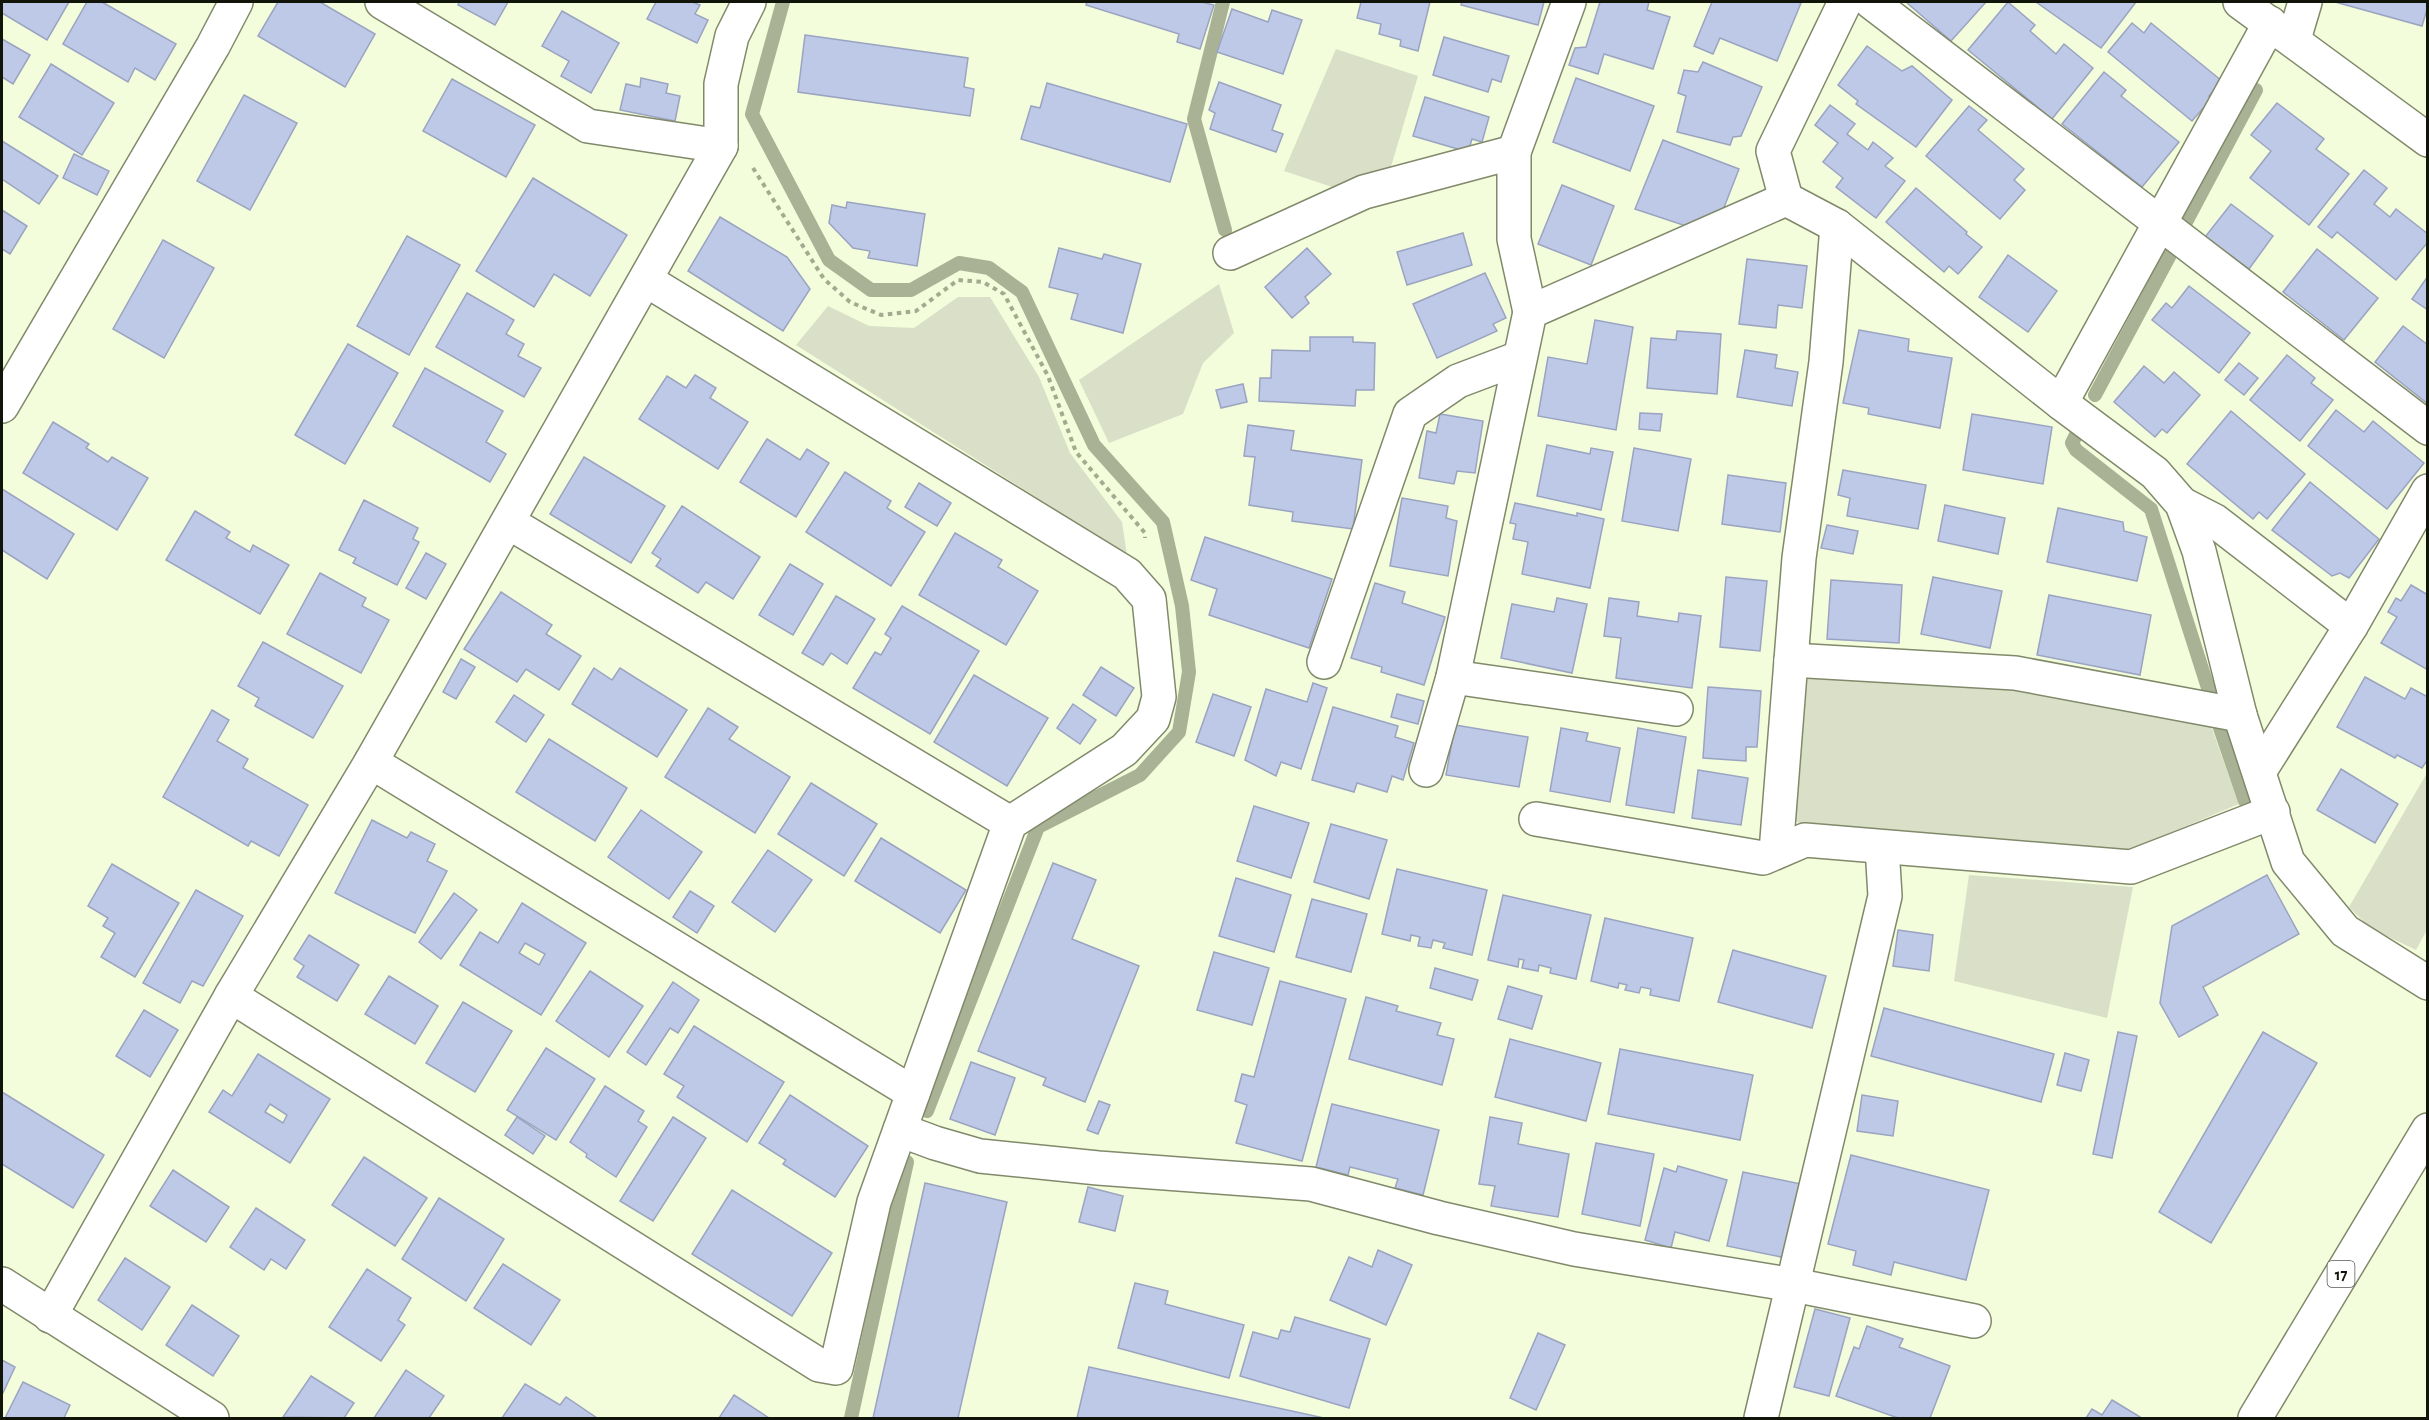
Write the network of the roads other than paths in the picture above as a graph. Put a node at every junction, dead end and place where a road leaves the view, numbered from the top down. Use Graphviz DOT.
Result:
graph roads {
  1 [pos="236,2"];
  2 [pos="382,2"];
  3 [pos="748,2"];
  4 [pos="1569,2"];
  5 [pos="1845,2"];
  6 [pos="1871,2"];
  7 [pos="2305,2"];
  8 [pos="2264,16"];
  9 [pos="2427,140"];
  10 [pos="721,146"];
  11 [pos="1514,152"];
  12 [pos="1786,199"];
  13 [pos="2159,222"];
  14 [pos="1837,226"];
  15 [pos="1230,253"];
  16 [pos="646,280"];
  17 [pos="1530,312"];
  18 [pos="1519,358"];
  19 [pos="2061,403"];
  20 [pos="2,406"];
  21 [pos="2427,428"];
  22 [pos="2427,491"];
  23 [pos="2182,504"];
  24 [pos="508,522"];
  25 [pos="2351,627"];
  26 [pos="1791,660"];
  27 [pos="1324,662"];
  28 [pos="1453,677"];
  29 [pos="1676,709"];
  30 [pos="2240,715"];
  31 [pos="371,762"];
  32 [pos="1426,770"];
  33 [pos="2259,772"];
  34 [pos="2273,812"];
  35 [pos="1536,819"];
  36 [pos="1010,823"];
  37 [pos="1882,847"];
  38 [pos="1776,852"];
  39 [pos="2427,984"];
  40 [pos="231,996"];
  41 [pos="913,1092"];
  42 [pos="900,1130"];
  43 [pos="2427,1130"];
  44 [pos="2,1284"];
  45 [pos="1794,1285"];
  46 [pos="50,1317"];
  47 [pos="1974,1321"];
  48 [pos="212,1419"];
  49 [pos="1761,1419"];
  50 [pos="2255,1419"];
  1 -- 20 [label="street"];
  2 -- 10 [label="street"];
  3 -- 10 [label="street"];
  4 -- 11 [label="street"];
  5 -- 12 [label="street"];
  6 -- 13 [label="street"];
  7 -- 8 [label="street"];
  8 -- 9 [label="street"];
  8 -- 13 [label="street"];
  10 -- 16 [label="street"];
  11 -- 15 [label="street"];
  11 -- 17 [label="street"];
  12 -- 14 [label="street"];
  12 -- 17 [label="street"];
  13 -- 19 [label="street"];
  13 -- 21 [label="street"];
  14 -- 19 [label="street"];
  14 -- 26 [label="street"];
  16 -- 24 [label="street"];
  16 -- 36 [label="street"];
  17 -- 18 [label="street"];
  18 -- 27 [label="street"];
  18 -- 28 [label="street"];
  19 -- 23 [label="street"];
  22 -- 25 [label="street"];
  23 -- 25 [label="street"];
  23 -- 30 [label="street"];
  24 -- 31 [label="street"];
  24 -- 36 [label="street"];
  25 -- 33 [label="street"];
  26 -- 30 [label="street"];
  26 -- 38 [label="street"];
  28 -- 29 [label="street"];
  28 -- 32 [label="street"];
  30 -- 33 [label="street"];
  31 -- 40 [label="street"];
  31 -- 41 [label="street"];
  33 -- 34 [label="street"];
  34 -- 37 [label="street"];
  34 -- 39 [label="street"];
  35 -- 38 [label="street"];
  36 -- 41 [label="street"];
  37 -- 38 [label="street"];
  37 -- 45 [label="street"];
  40 -- 42 [label="street"];
  40 -- 46 [label="street"];
  41 -- 42 [label="street"];
  42 -- 45 [label="street"];
  43 -- 50 [label="street, 17"];
  44 -- 46 [label="street"];
  45 -- 47 [label="street"];
  45 -- 49 [label="street"];
  46 -- 48 [label="street"];
}
